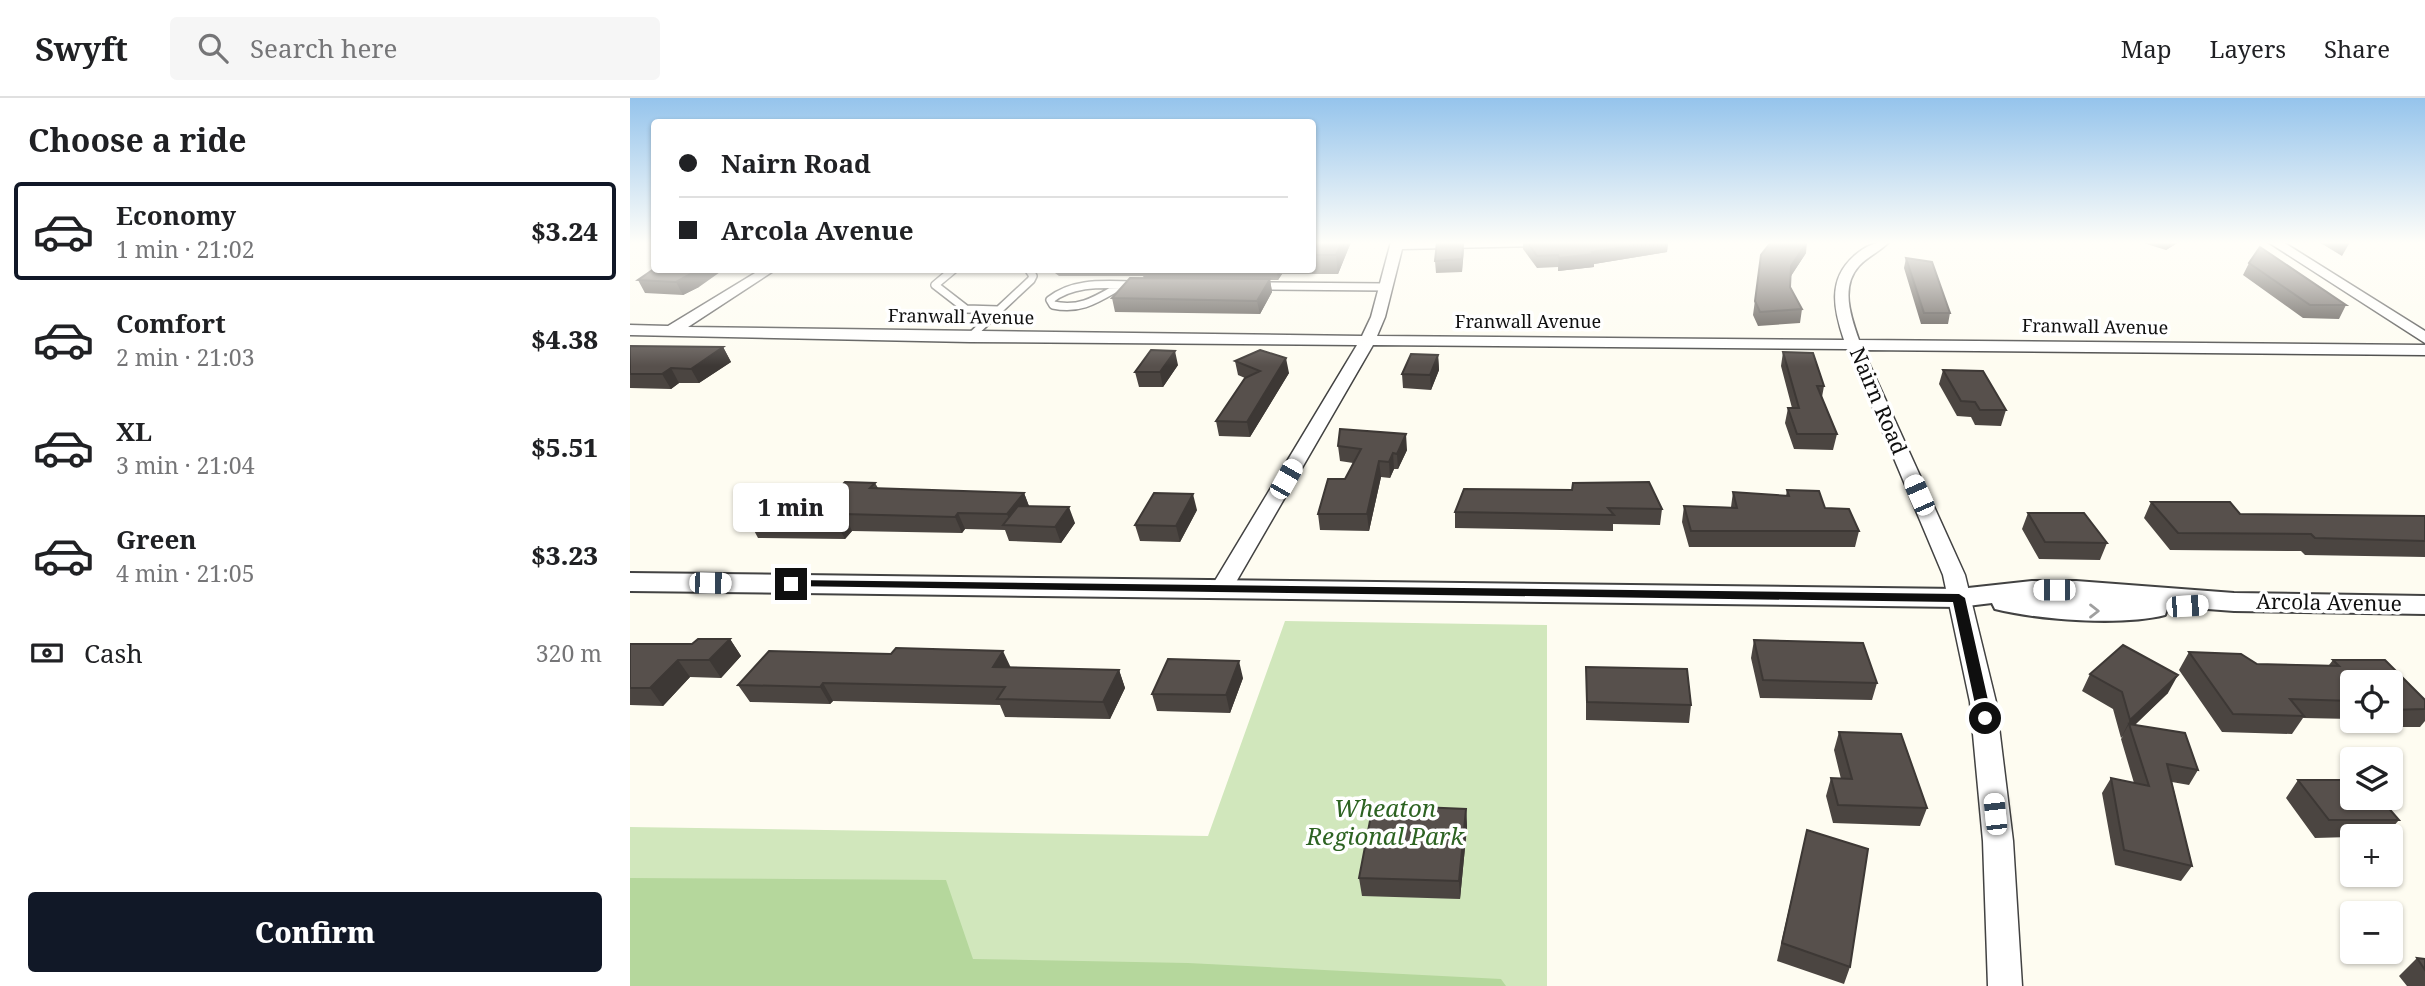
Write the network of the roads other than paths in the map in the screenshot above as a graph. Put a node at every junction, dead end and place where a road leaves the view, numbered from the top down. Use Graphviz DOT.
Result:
graph roads {
  1 [pos="747,283"];
  2 [pos="937,283"];
  3 [pos="1027,283"];
  4 [pos="1386,283"];
  5 [pos="1841,283"];
  6 [pos="2339,283"];
  7 [pos="1145,285"];
  8 [pos="1119,286"];
  9 [pos="1250,286"];
  10 [pos="1385,287"];
  11 [pos="999,310"];
  12 [pos="630,330"];
  13 [pos="671,331"];
  14 [pos="970,337"];
  15 [pos="2425,338"];
  16 [pos="1368,340"];
  17 [pos="1853,344"];
  18 [pos="2425,350"];
  19 [pos="630,582"];
  20 [pos="1221,589"];
  21 [pos="1968,598"];
  22 [pos="2425,605"];
  23 [pos="2005,986"];
  1 -- 13 [label="street"];
  2 -- 11 [label="lane"];
  3 -- 11 [label="lane"];
  4 -- 10 [label="street"];
  5 -- 17 [label="street, Nairn Road"];
  6 -- 15 [label="street"];
  7 -- 8 [label="lane"];
  8 -- 8 [label="lane"];
  9 -- 10 [label="lane"];
  10 -- 16 [label="street"];
  11 -- 14 [label="lane"];
  12 -- 13 [label="street, Franwall Avenue"];
  13 -- 14 [label="street, Franwall Avenue"];
  14 -- 16 [label="street, Franwall Avenue"];
  16 -- 17 [label="street, Franwall Avenue"];
  16 -- 20 [label="street"];
  17 -- 18 [label="street, Franwall Avenue"];
  17 -- 21 [label="street, Nairn Road"];
  19 -- 20 [label="street, Arcola Avenue"];
  20 -- 21 [label="street, Arcola Avenue"];
  21 -- 22 [label="street, Arcola Avenue"];
  21 -- 23 [label="street, Nairn Road"];
}
